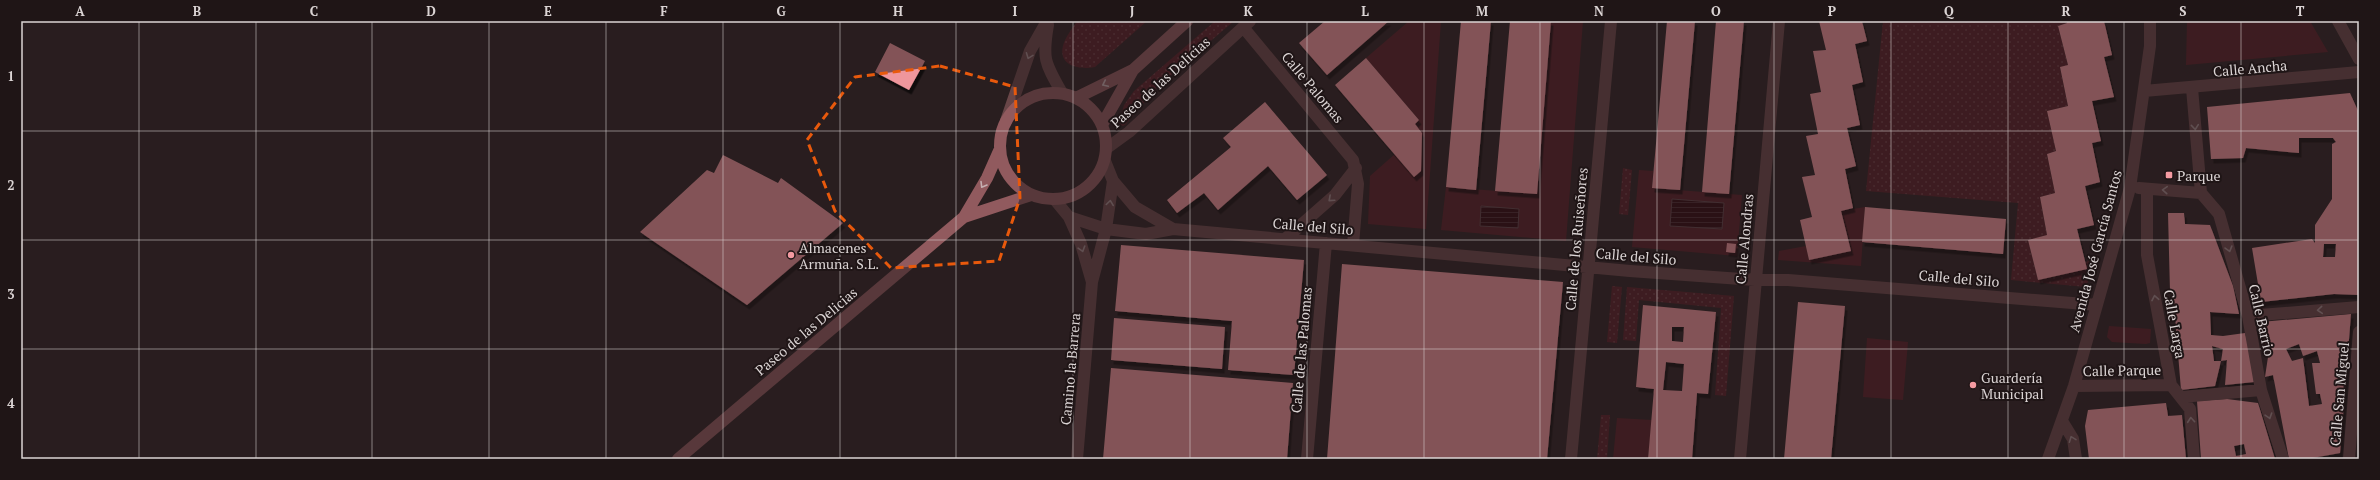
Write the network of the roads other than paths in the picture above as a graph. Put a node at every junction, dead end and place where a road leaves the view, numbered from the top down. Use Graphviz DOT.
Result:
graph roads {
  1 [pos="1048,21"];
  2 [pos="1187,21"];
  3 [pos="1611,21"];
  4 [pos="1778,21"];
  5 [pos="2150,21"];
  6 [pos="2338,21"];
  7 [pos="1247,24"];
  8 [pos="2359,59"];
  9 [pos="1133,70"];
  10 [pos="2359,72"];
  11 [pos="2192,88"];
  12 [pos="2144,91"];
  13 [pos="1062,93"];
  14 [pos="1076,98"];
  15 [pos="1006,120"];
  16 [pos="1102,125"];
  17 [pos="1107,148"];
  18 [pos="999,151"];
  19 [pos="1105,161"];
  20 [pos="1356,168"];
  21 [pos="1113,181"];
  22 [pos="2130,188"];
  23 [pos="2147,189"];
  24 [pos="2201,193"];
  25 [pos="1031,195"];
  26 [pos="1055,200"];
  27 [pos="1069,217"];
  28 [pos="964,218"];
  29 [pos="1106,229"];
  30 [pos="1173,229"];
  31 [pos="1284,239"];
  32 [pos="1326,243"];
  33 [pos="1353,245"];
  34 [pos="1588,267"];
  35 [pos="1755,280"];
  36 [pos="1092,282"];
  37 [pos="2097,305"];
  38 [pos="2359,307"];
  39 [pos="2248,316"];
  40 [pos="2359,332"];
  41 [pos="2171,385"];
  42 [pos="2074,386"];
  43 [pos="2260,390"];
  44 [pos="2181,397"];
  45 [pos="2062,421"];
  46 [pos="2354,436"];
  47 [pos="682,455"];
  48 [pos="1078,459"];
  49 [pos="1307,459"];
  50 [pos="1571,459"];
  51 [pos="1740,459"];
  52 [pos="2048,459"];
  53 [pos="2076,459"];
  54 [pos="2194,459"];
  55 [pos="2283,459"];
  56 [pos="2349,459"];
  1 -- 13 [label="street"];
  1 -- 15 [label="street, one-way"];
  2 -- 9 [label="main road, Paseo de las Delicias"];
  3 -- 34 [label="street, Calle de los Ruiseñores"];
  4 -- 35 [label="street, Calle Alondras"];
  5 -- 12 [label="street, Avenida José García Santos"];
  6 -- 8 [label="street"];
  7 -- 17 [label="street, Paseo de las Delicias"];
  7 -- 20 [label="street, Calle Palomas"];
  9 -- 14 [label="main road, Paseo de las Delicias, one-way"];
  9 -- 16 [label="main road, Paseo de las Delicias"];
  10 -- 11 [label="street, Calle Ancha"];
  11 -- 12 [label="street, Calle Ancha"];
  11 -- 24 [label="street, one-way"];
  12 -- 22 [label="street, Avenida José García Santos"];
  13 -- 14 [label="main road"];
  13 -- 15 [label="main road"];
  14 -- 16 [label="main road"];
  15 -- 18 [label="main road"];
  16 -- 17 [label="main road"];
  17 -- 19 [label="main road"];
  18 -- 25 [label="main road"];
  18 -- 28 [label="main road, Paseo de las Delicias, one-way"];
  19 -- 21 [label="street, Calle del Silo"];
  19 -- 26 [label="main road"];
  20 -- 31 [label="street, one-way"];
  20 -- 33 [label="street, Calle Palomas"];
  29 -- 21 [label="street, Camino la Barrera, one-way"];
  21 -- 30 [label="street, Calle del Silo"];
  22 -- 23 [label="street"];
  22 -- 37 [label="street, Avenida José García Santos"];
  24 -- 23 [label="street, one-way"];
  41 -- 23 [label="street, Calle Larga, one-way"];
  24 -- 39 [label="street, Calle Barrio, one-way"];
  25 -- 26 [label="main road"];
  25 -- 28 [label="main road, Paseo de las Delicias"];
  26 -- 27 [label="street"];
  27 -- 29 [label="street, Calle del Silo"];
  27 -- 36 [label="street, Camino la Barrera, one-way"];
  28 -- 47 [label="main road, Paseo de las Delicias"];
  29 -- 30 [label="street, Calle del Silo"];
  29 -- 36 [label="street, Camino la Barrera"];
  30 -- 31 [label="street, Calle del Silo"];
  31 -- 32 [label="street, Calle del Silo"];
  32 -- 33 [label="street, Calle del Silo"];
  32 -- 49 [label="street, Calle de las Palomas"];
  33 -- 34 [label="street, Calle del Silo"];
  34 -- 35 [label="street, Calle del Silo"];
  34 -- 50 [label="street, Calle de los Ruiseñores"];
  35 -- 37 [label="street, Calle del Silo"];
  35 -- 51 [label="street, Calle Alondras"];
  36 -- 48 [label="street, Camino la Barrera"];
  37 -- 42 [label="street, Avenida José García Santos"];
  38 -- 39 [label="street, one-way"];
  39 -- 43 [label="street, Calle Barrio"];
  40 -- 46 [label="street, Calle San Miguel"];
  41 -- 42 [label="street, Calle Parque"];
  41 -- 44 [label="street, Calle Larga"];
  42 -- 45 [label="street, Avenida José García Santos"];
  43 -- 44 [label="street"];
  43 -- 55 [label="street, Calle Barrio, one-way"];
  54 -- 44 [label="street, Calle Larga, one-way"];
  45 -- 52 [label="street, Avenida José García Santos"];
  53 -- 45 [label="street, one-way"];
  46 -- 56 [label="street, Calle San Miguel"];
}
